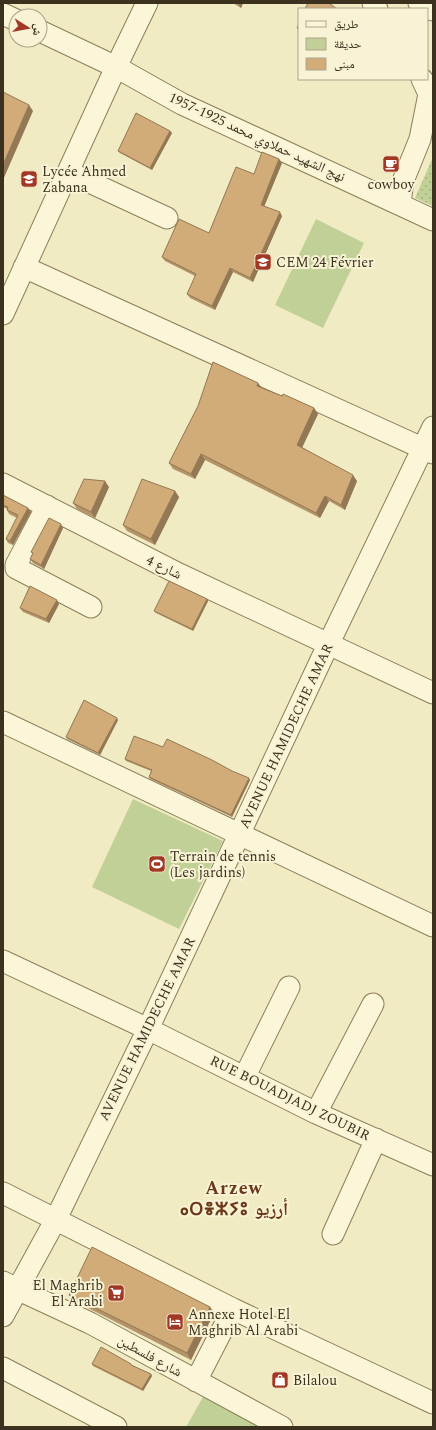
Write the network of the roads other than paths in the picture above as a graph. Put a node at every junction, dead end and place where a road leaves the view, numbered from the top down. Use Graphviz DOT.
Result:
graph roads {
  1 [pos="147,3"];
  2 [pos="419,3"];
  3 [pos="433,10"];
  4 [pos="48,35"];
  5 [pos="116,67"];
  6 [pos="428,90"];
  7 [pos="68,172"];
  8 [pos="400,203"];
  9 [pos="167,218"];
  10 [pos="433,220"];
  11 [pos="24,267"];
  12 [pos="3,314"];
  13 [pos="433,426"];
  14 [pos="428,450"];
  15 [pos="3,484"];
  16 [pos="47,506"];
  17 [pos="91,607"];
  18 [pos="328,645"];
  19 [pos="433,693"];
  20 [pos="3,722"];
  21 [pos="239,835"];
  22 [pos="433,926"];
  23 [pos="3,961"];
  24 [pos="289,987"];
  25 [pos="373,1004"];
  26 [pos="148,1029"];
  27 [pos="245,1076"];
  28 [pos="316,1113"];
  29 [pos="376,1139"];
  30 [pos="433,1165"];
  31 [pos="3,1193"];
  32 [pos="56,1219"];
  33 [pos="333,1234"];
  34 [pos="10,1286"];
  35 [pos="233,1309"];
  36 [pos="3,1316"];
  37 [pos="3,1368"];
  38 [pos="196,1381"];
  39 [pos="433,1403"];
  40 [pos="116,1427"];
  41 [pos="282,1427"];
  1 -- 5 [label="street"];
  2 -- 3 [label="street"];
  4 -- 5 [label="street, نهج الشهيد حملاوي محمد 1925-1957"];
  5 -- 7 [label="street"];
  5 -- 8 [label="street, نهج الشهيد حملاوي محمد 1925-1957"];
  6 -- 8 [label="street"];
  7 -- 9 [label="street"];
  7 -- 11 [label="street"];
  8 -- 10 [label="street, نهج الشهيد حملاوي محمد 1925-1957"];
  11 -- 12 [label="street"];
  11 -- 14 [label="street"];
  13 -- 14 [label="street, AVENUE HAMIDECHE AMAR"];
  14 -- 18 [label="street, AVENUE HAMIDECHE AMAR"];
  15 -- 16 [label="street, شارع 4"];
  16 -- 17 [label="street"];
  16 -- 18 [label="street, شارع 4"];
  18 -- 19 [label="street, شارع 4"];
  18 -- 21 [label="street, AVENUE HAMIDECHE AMAR"];
  20 -- 21 [label="street"];
  21 -- 22 [label="street"];
  21 -- 26 [label="street, AVENUE HAMIDECHE AMAR"];
  23 -- 26 [label="street, RUE BOUADJADJ ZOUBIR"];
  24 -- 27 [label="street"];
  25 -- 28 [label="street"];
  26 -- 27 [label="street, RUE BOUADJADJ ZOUBIR"];
  26 -- 32 [label="street, AVENUE HAMIDECHE AMAR"];
  27 -- 28 [label="street, RUE BOUADJADJ ZOUBIR"];
  28 -- 29 [label="street, RUE BOUADJADJ ZOUBIR"];
  29 -- 30 [label="street, RUE BOUADJADJ ZOUBIR"];
  29 -- 33 [label="street"];
  31 -- 32 [label="street"];
  32 -- 34 [label="street, AVENUE HAMIDECHE AMAR"];
  32 -- 35 [label="street"];
  34 -- 36 [label="street, AVENUE HAMIDECHE AMAR"];
  34 -- 38 [label="street, شارع فلسطين"];
  35 -- 38 [label="street"];
  35 -- 39 [label="street"];
  37 -- 40 [label="street"];
  38 -- 41 [label="street, شارع فلسطين"];
}
